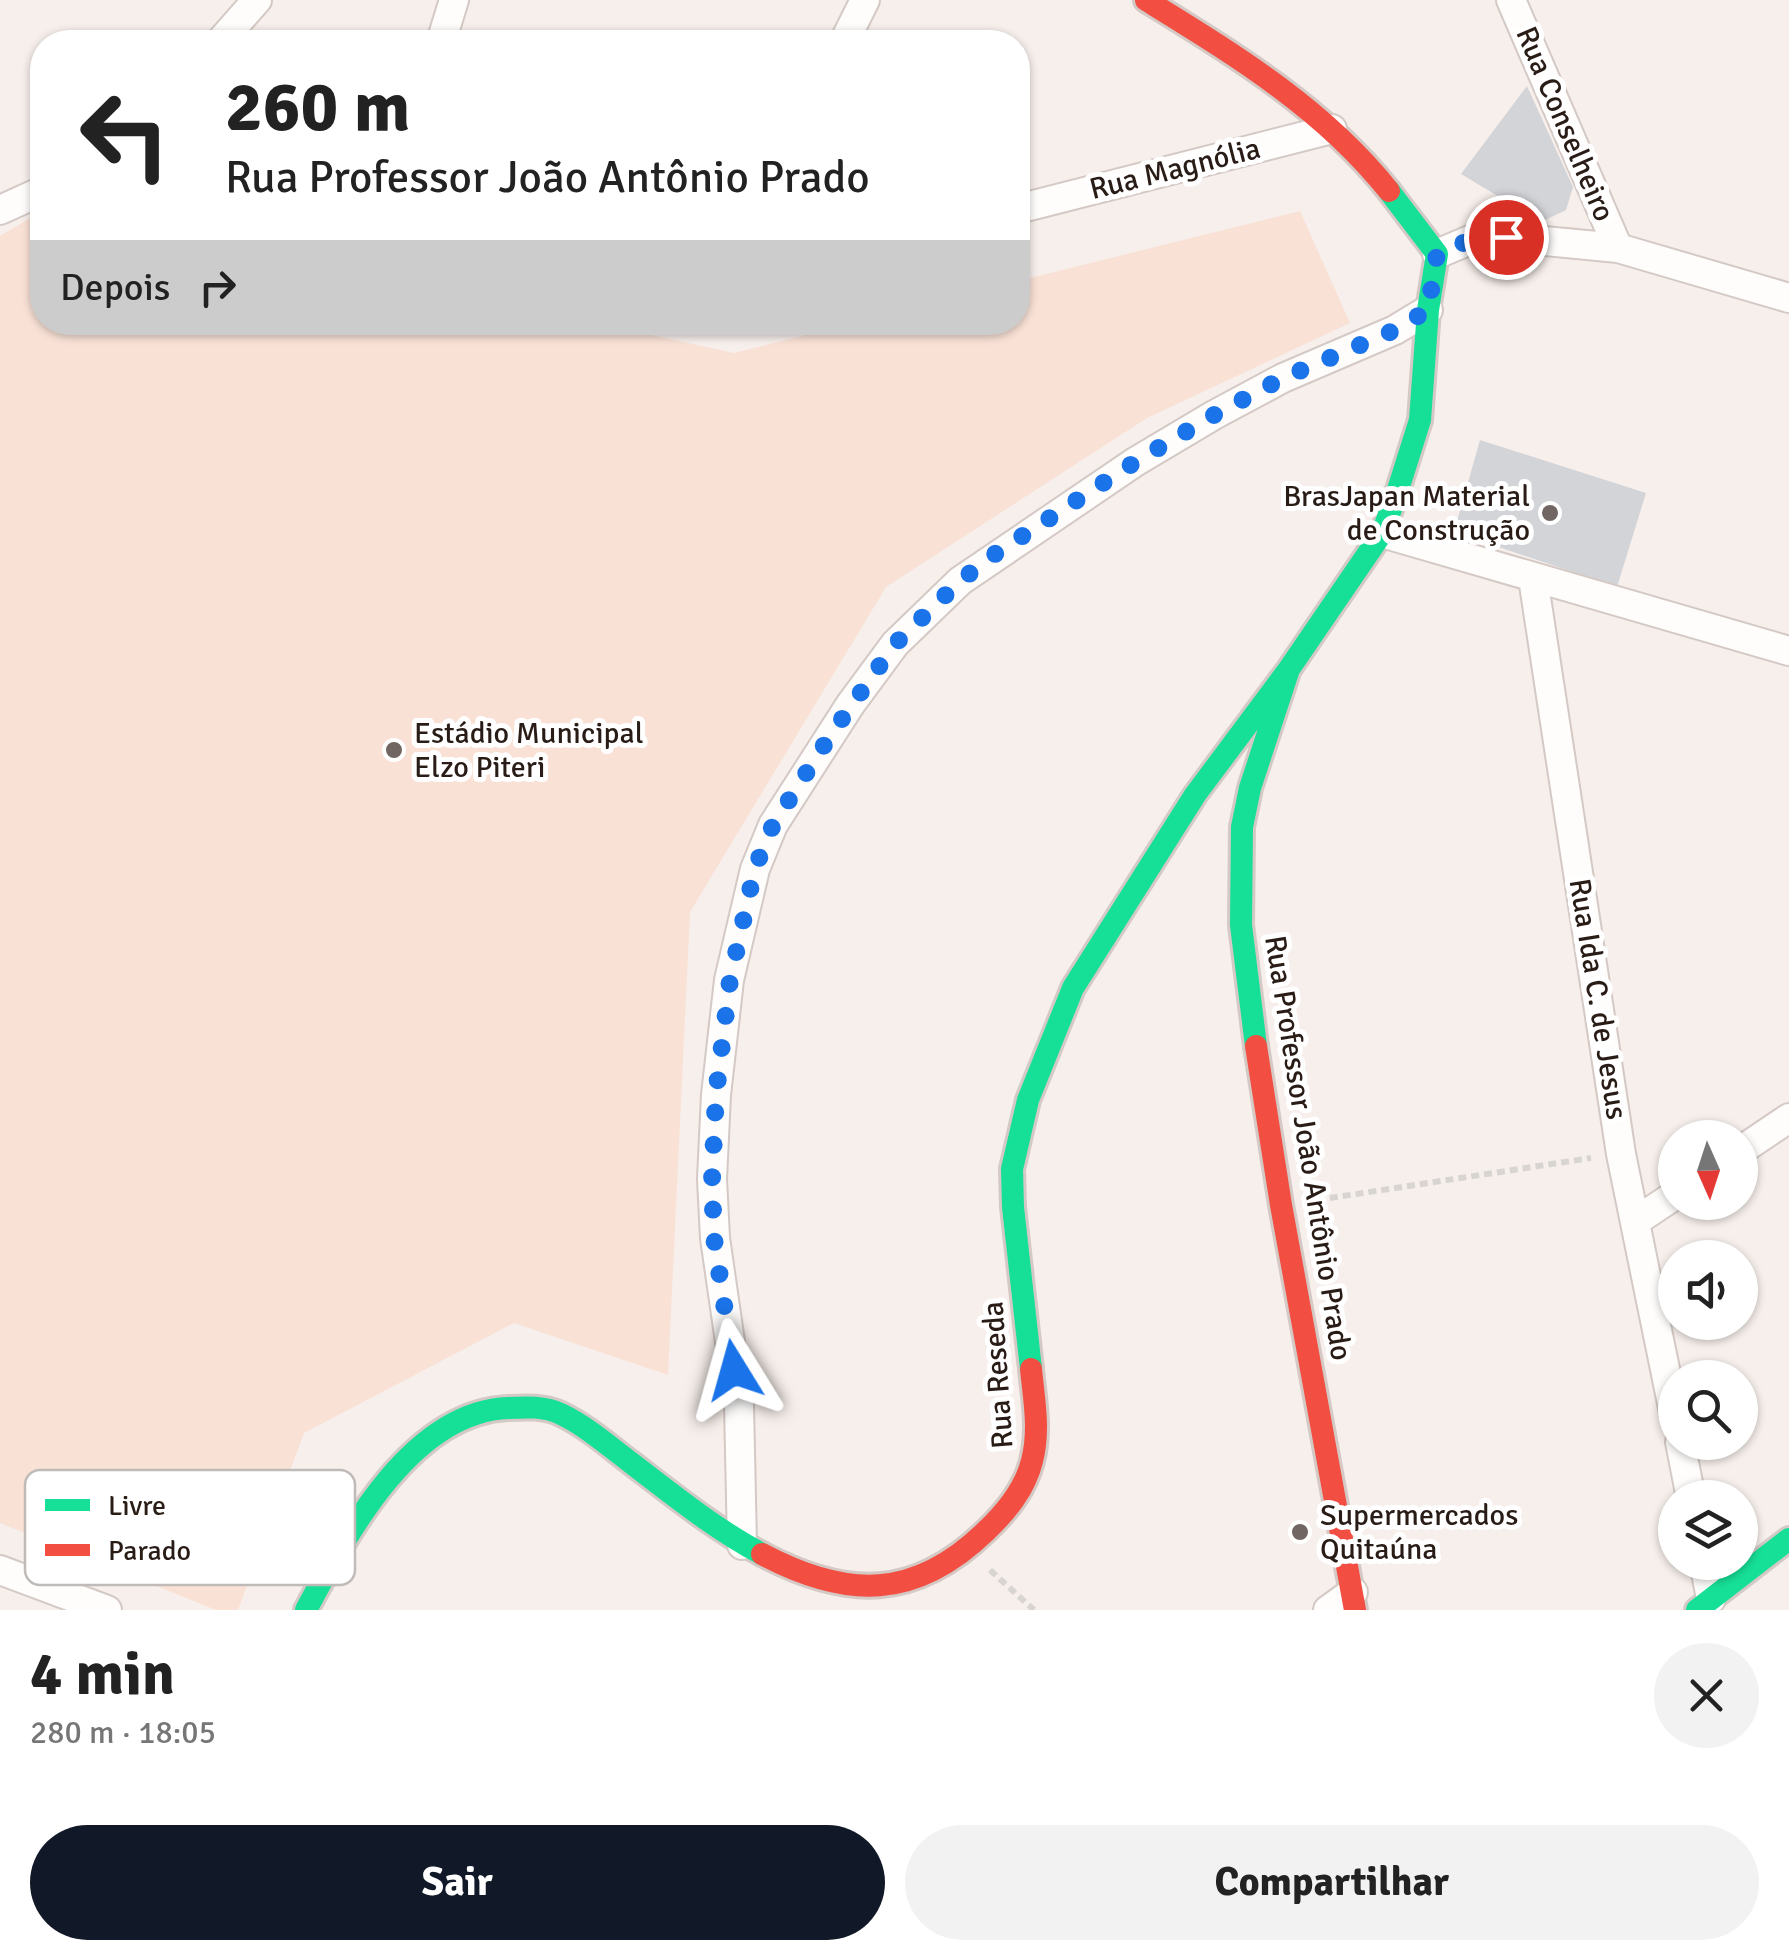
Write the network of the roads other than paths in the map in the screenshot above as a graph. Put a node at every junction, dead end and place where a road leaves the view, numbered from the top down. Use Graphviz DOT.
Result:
graph roads {
  1 [pos="258,0"];
  2 [pos="454,0"];
  3 [pos="865,0"];
  4 [pos="1146,0"];
  5 [pos="1511,0"];
  6 [pos="231,30"];
  7 [pos="445,30"];
  8 [pos="850,30"];
  9 [pos="1332,129"];
  10 [pos="30,196"];
  11 [pos="1030,207"];
  12 [pos="0,210"];
  13 [pos="1618,248"];
  14 [pos="1437,254"];
  15 [pos="1789,298"];
  16 [pos="1428,310"];
  17 [pos="1382,532"];
  18 [pos="1533,578"];
  19 [pos="1789,651"];
  20 [pos="1289,669"];
  21 [pos="1789,1118"];
  22 [pos="1758,1139"];
  23 [pos="1658,1206"];
  24 [pos="1636,1221"];
  25 [pos="1664,1360"];
  26 [pos="355,1531"];
  27 [pos="1789,1539"];
  28 [pos="742,1545"];
  29 [pos="0,1570"];
  30 [pos="25,1579"];
  31 [pos="40,1585"];
  32 [pos="321,1585"];
  33 [pos="1354,1601"];
  34 [pos="1704,1604"];
  35 [pos="107,1610"];
  36 [pos="306,1610"];
  37 [pos="1328,1610"];
  1 -- 6 [label="street"];
  2 -- 7 [label="street"];
  3 -- 8 [label="street"];
  4 -- 9 [label="street"];
  5 -- 13 [label="street, Rua Conselheiro"];
  9 -- 11 [label="street, Rua Magnólia"];
  9 -- 14 [label="street"];
  10 -- 12 [label="street"];
  13 -- 14 [label="street"];
  13 -- 15 [label="street"];
  14 -- 16 [label="street, Rua Professor João Antônio Prado"];
  16 -- 17 [label="street, Rua Professor João Antônio Prado"];
  16 -- 28 [label="street"];
  17 -- 18 [label="street"];
  17 -- 20 [label="street, Rua Professor João Antônio Prado"];
  18 -- 19 [label="street"];
  18 -- 24 [label="street, Rua Ida C. de Jesus"];
  20 -- 28 [label="street, Rua Reseda"];
  20 -- 33 [label="street, Rua Professor João Antônio Prado"];
  21 -- 22 [label="street"];
  23 -- 24 [label="street"];
  24 -- 25 [label="street, Rua Ida C. de Jesus"];
  26 -- 28 [label="street, Rua Reseda"];
  27 -- 34 [label="street"];
  29 -- 30 [label="street"];
  31 -- 35 [label="street"];
  32 -- 36 [label="street, Rua Reseda"];
  33 -- 37 [label="street"];
}
